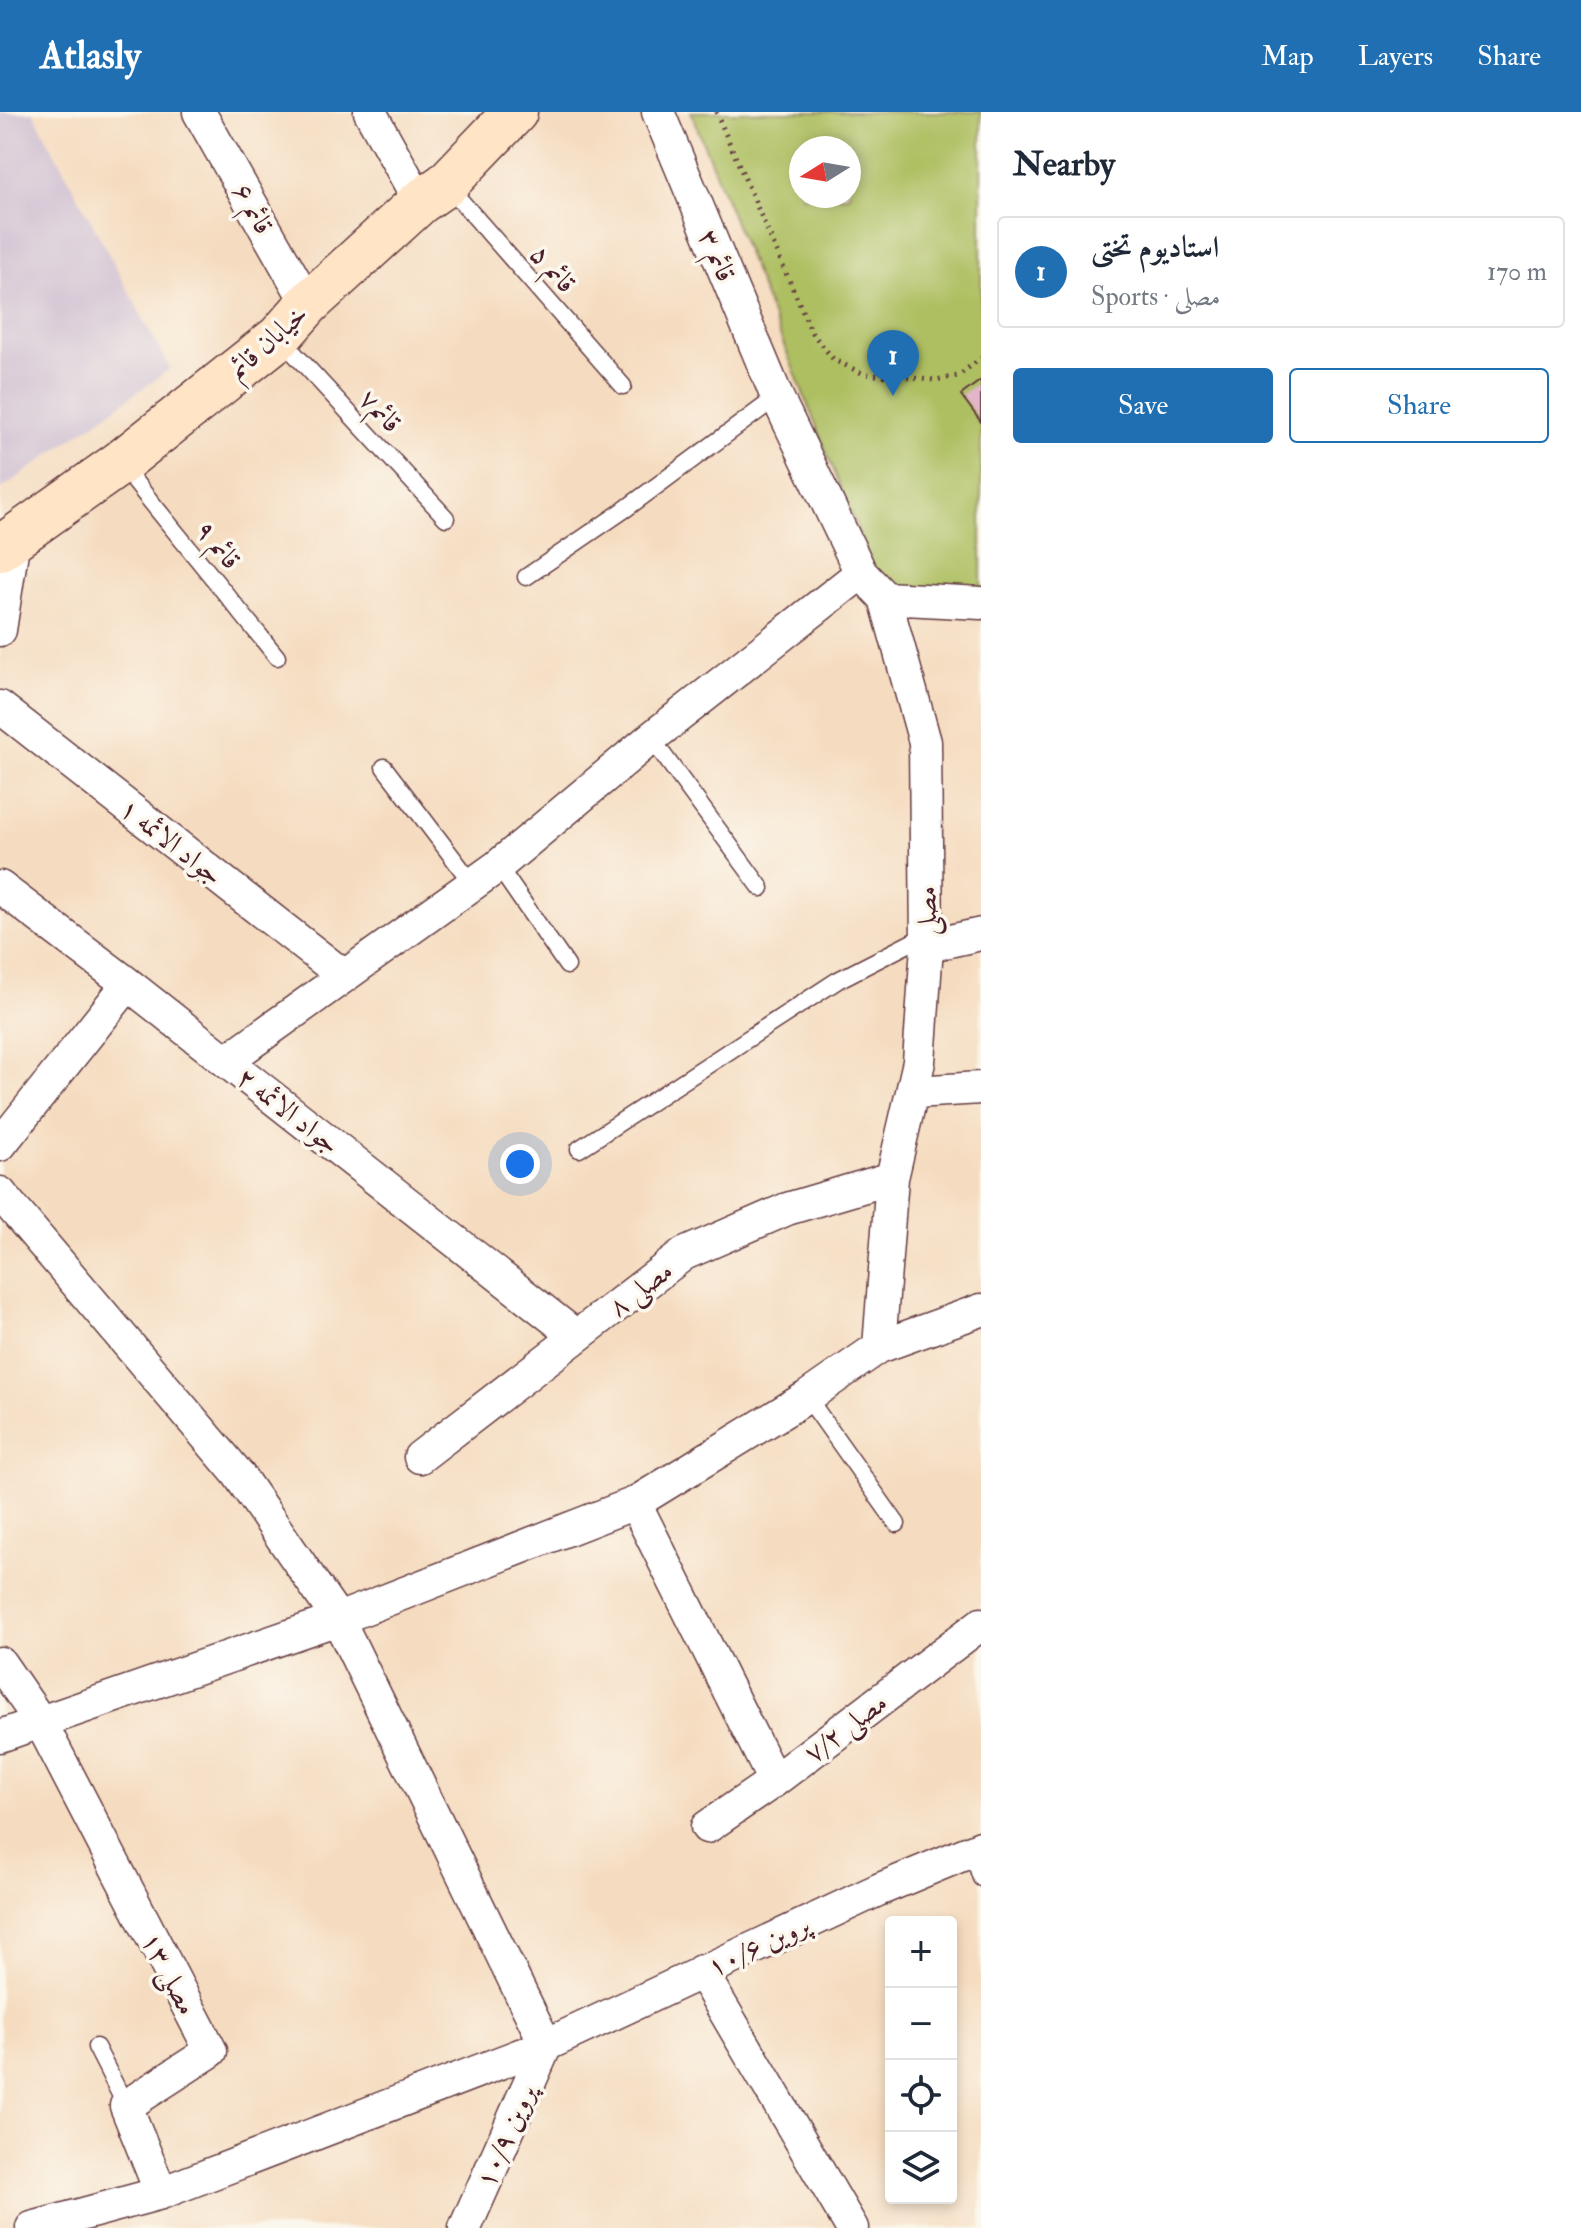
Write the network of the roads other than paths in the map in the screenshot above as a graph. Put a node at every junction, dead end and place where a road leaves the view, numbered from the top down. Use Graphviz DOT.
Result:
graph roads {
  1 [pos="199,112"];
  2 [pos="370,112"];
  3 [pos="515,112"];
  4 [pos="658,112"];
  5 [pos="433,193"];
  6 [pos="308,304"];
  7 [pos="279,337"];
  8 [pos="623,386"];
  9 [pos="777,397"];
  10 [pos="120,463"];
  11 [pos="446,518"];
  12 [pos="7,543"];
  13 [pos="861,573"];
  14 [pos="526,577"];
  15 [pos="885,598"];
  16 [pos="981,603"];
  17 [pos="0,630"];
  18 [pos="277,657"];
  19 [pos="0,707"];
  20 [pos="651,738"];
  21 [pos="384,767"];
  22 [pos="485,874"];
  23 [pos="0,887"];
  24 [pos="761,888"];
  25 [pos="981,934"];
  26 [pos="926,941"];
  27 [pos="567,966"];
  28 [pos="344,976"];
  29 [pos="128,984"];
  30 [pos="226,1061"];
  31 [pos="981,1088"];
  32 [pos="914,1092"];
  33 [pos="0,1145"];
  34 [pos="579,1149"];
  35 [pos="892,1178"];
  36 [pos="0,1193"];
  37 [pos="981,1310"];
  38 [pos="576,1336"];
  39 [pos="879,1347"];
  40 [pos="807,1397"];
  41 [pos="420,1457"];
  42 [pos="635,1503"];
  43 [pos="897,1524"];
  44 [pos="338,1619"];
  45 [pos="981,1624"];
  46 [pos="0,1663"];
  47 [pos="40,1721"];
  48 [pos="0,1736"];
  49 [pos="774,1781"];
  50 [pos="707,1827"];
  51 [pos="978,1859"];
  52 [pos="701,1971"];
  53 [pos="546,2045"];
  54 [pos="96,2047"];
  55 [pos="126,2106"];
  56 [pos="161,2193"];
  57 [pos="32,2228"];
  58 [pos="465,2228"];
  59 [pos="852,2228"];
  1 -- 6 [label="street, قائم ۶"];
  2 -- 5 [label="street"];
  3 -- 5 [label="street, خیابان قائم"];
  4 -- 9 [label="street, قائم ۳"];
  5 -- 6 [label="street, خیابان قائم"];
  5 -- 8 [label="lane, قائم ۵"];
  6 -- 7 [label="street, خیابان قائم"];
  7 -- 10 [label="street, خیابان قائم"];
  7 -- 11 [label="lane, قائم۷"];
  9 -- 13 [label="street, مصلی"];
  9 -- 14 [label="lane"];
  10 -- 12 [label="street, خیابان قائم"];
  10 -- 18 [label="lane, قائم ۹"];
  12 -- 17 [label="street"];
  13 -- 15 [label="street, مصلی"];
  13 -- 20 [label="street"];
  15 -- 16 [label="street"];
  15 -- 26 [label="street, مصلی"];
  19 -- 28 [label="street, جواد الائمه ۱"];
  20 -- 22 [label="street"];
  20 -- 24 [label="lane"];
  21 -- 22 [label="lane"];
  22 -- 27 [label="lane"];
  22 -- 28 [label="street"];
  23 -- 29 [label="street, جواد الائمه ۲"];
  25 -- 26 [label="street"];
  26 -- 32 [label="street, مصلی"];
  26 -- 34 [label="lane"];
  28 -- 30 [label="street"];
  29 -- 30 [label="street, جواد الائمه ۲"];
  29 -- 33 [label="street"];
  30 -- 38 [label="street, جواد الائمه ۲"];
  31 -- 32 [label="street"];
  32 -- 35 [label="street, مصلی"];
  35 -- 38 [label="street, مصلی ۸"];
  35 -- 39 [label="street, مصلی"];
  36 -- 44 [label="street"];
  37 -- 39 [label="street"];
  38 -- 41 [label="street, مصلی ۸"];
  39 -- 40 [label="street"];
  40 -- 42 [label="street"];
  40 -- 43 [label="lane"];
  42 -- 44 [label="street"];
  42 -- 49 [label="street"];
  44 -- 47 [label="street"];
  44 -- 53 [label="street"];
  45 -- 49 [label="street, مصلی ۷/۲"];
  46 -- 47 [label="street"];
  47 -- 48 [label="street"];
  47 -- 55 [label="street, مصلی ۱۳"];
  49 -- 50 [label="street, مصلی ۷/۲"];
  51 -- 52 [label="street, پروین ۱۰/۶"];
  52 -- 53 [label="street, پروین ۱۰/۶"];
  52 -- 59 [label="street"];
  53 -- 56 [label="street, پروین ۱۰/۶"];
  53 -- 58 [label="street, پروین ۱۰/۹"];
  54 -- 55 [label="lane"];
  55 -- 56 [label="street"];
  56 -- 57 [label="street, پروین ۱۰/۶"];
}
